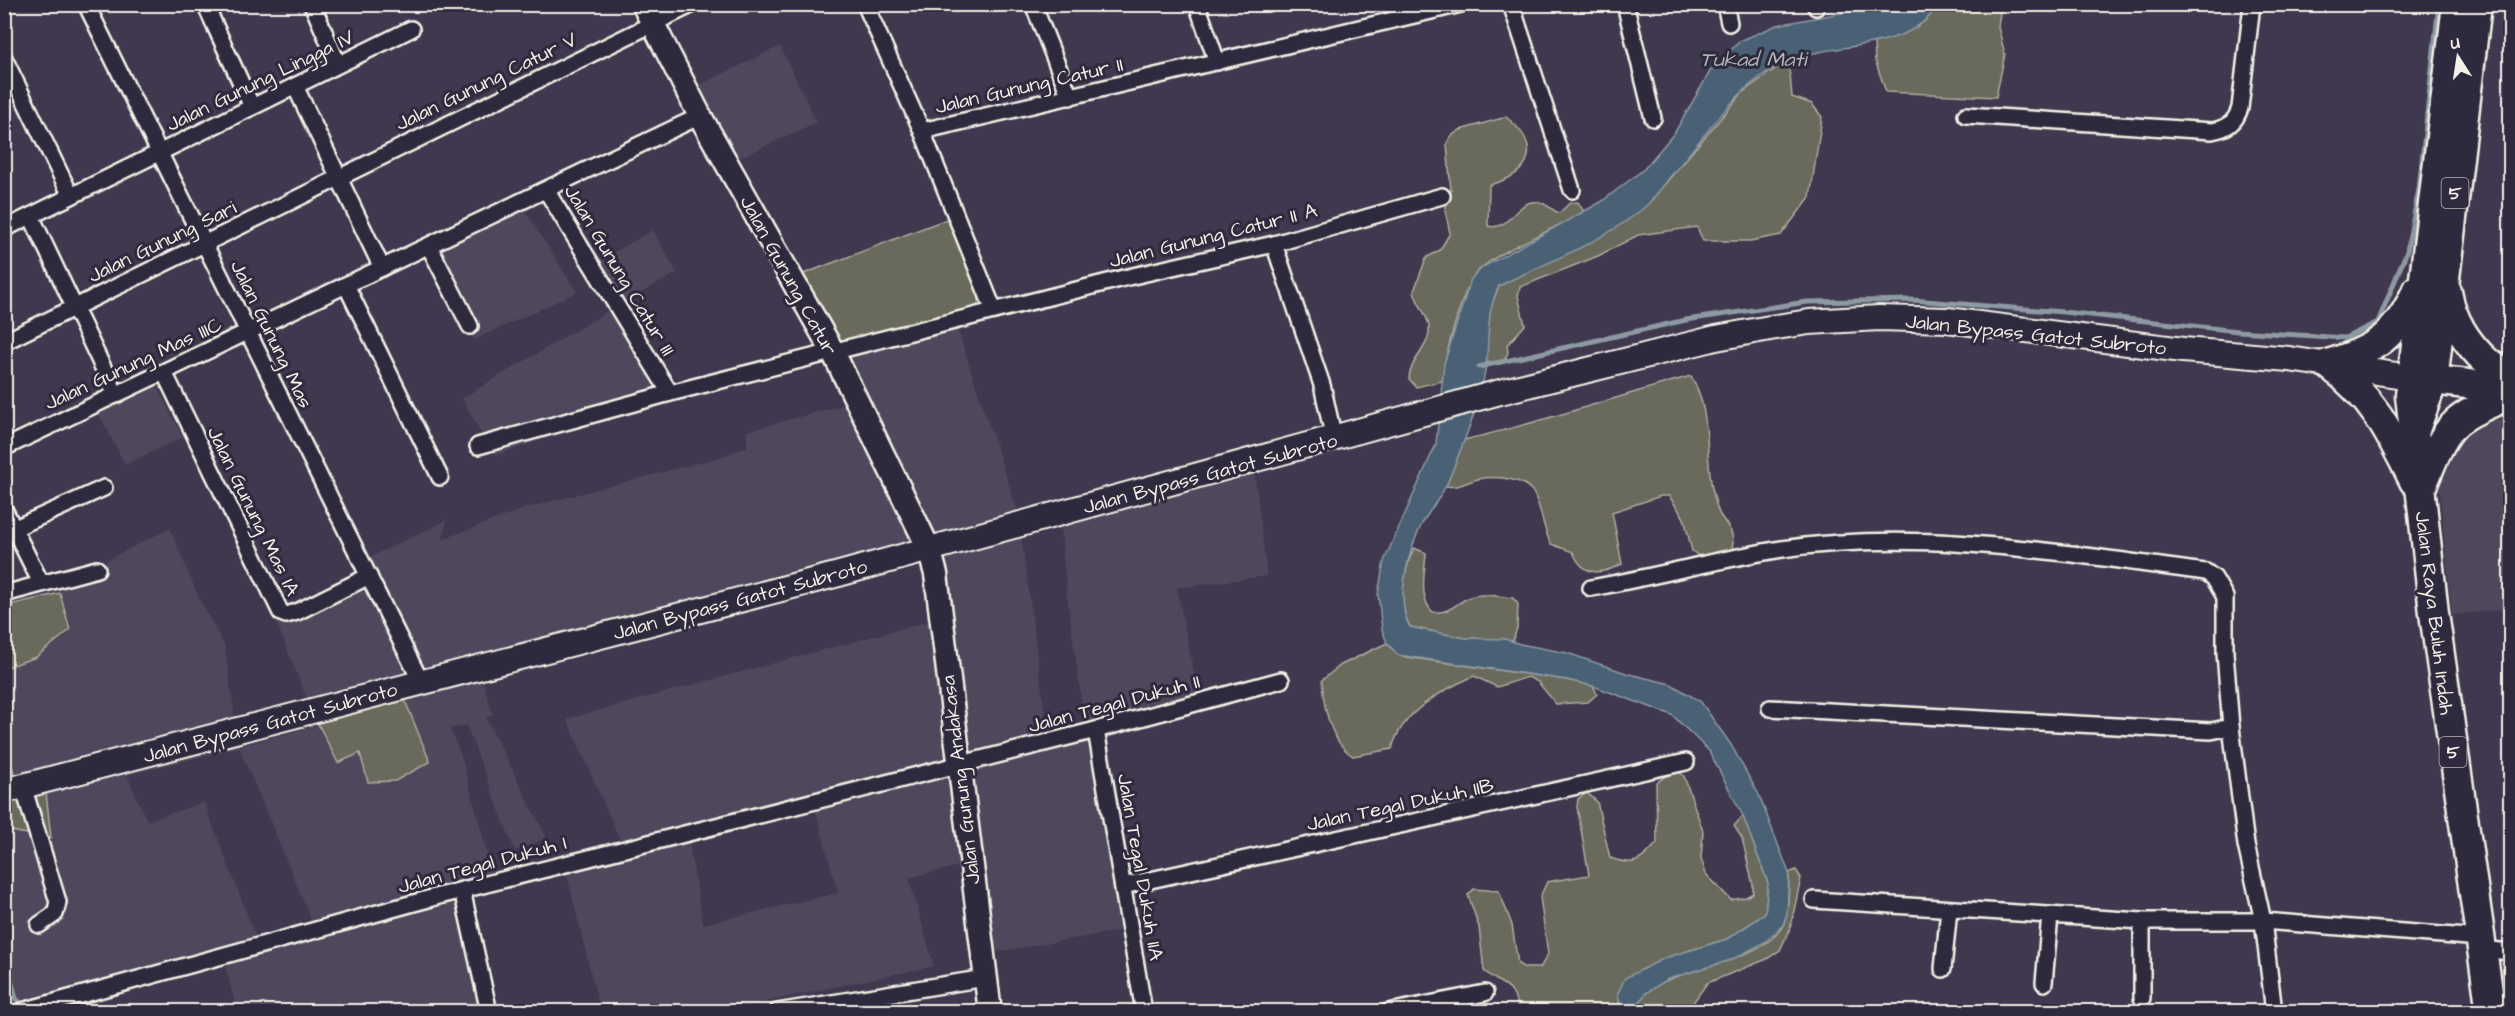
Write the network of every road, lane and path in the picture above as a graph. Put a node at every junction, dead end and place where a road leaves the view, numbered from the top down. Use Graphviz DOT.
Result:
graph roads {
  1 [pos="86,4"];
  2 [pos="205,4"];
  3 [pos="312,4"];
  4 [pos="693,4"];
  5 [pos="865,4"];
  6 [pos="1033,4"];
  7 [pos="1197,4"];
  8 [pos="1461,4"];
  9 [pos="1511,4"];
  10 [pos="1625,4"];
  11 [pos="1725,4"];
  12 [pos="2252,4"];
  13 [pos="2457,4"];
  14 [pos="2477,4"];
  15 [pos="648,14"];
  16 [pos="1730,23"];
  17 [pos="411,29"];
  18 [pos="4,58"];
  19 [pos="1217,62"];
  20 [pos="338,64"];
  21 [pos="294,86"];
  22 [pos="1070,97"];
  23 [pos="252,106"];
  24 [pos="1966,115"];
  25 [pos="700,116"];
  26 [pos="1653,118"];
  27 [pos="922,131"];
  28 [pos="159,152"];
  29 [pos="339,177"];
  30 [pos="546,190"];
  31 [pos="1572,190"];
  32 [pos="71,196"];
  33 [pos="1442,196"];
  34 [pos="31,216"];
  35 [pos="4,229"];
  36 [pos="204,243"];
  37 [pos="1274,244"];
  38 [pos="429,246"];
  39 [pos="382,268"];
  40 [pos="2434,276"];
  41 [pos="346,285"];
  42 [pos="74,307"];
  43 [pos="994,311"];
  44 [pos="470,326"];
  45 [pos="248,332"];
  46 [pos="4,342"];
  47 [pos="833,352"];
  48 [pos="2328,364"];
  49 [pos="164,372"];
  50 [pos="2422,379"];
  51 [pos="2511,379"];
  52 [pos="2511,389"];
  53 [pos="670,393"];
  54 [pos="2511,394"];
  55 [pos="116,395"];
  56 [pos="1334,439"];
  57 [pos="478,446"];
  58 [pos="4,448"];
  59 [pos="440,477"];
  60 [pos="104,488"];
  61 [pos="2420,491"];
  62 [pos="4,508"];
  63 [pos="15,528"];
  64 [pos="929,549"];
  65 [pos="97,569"];
  66 [pos="369,576"];
  67 [pos="40,583"];
  68 [pos="1591,588"];
  69 [pos="4,594"];
  70 [pos="1281,680"];
  71 [pos="421,682"];
  72 [pos="1770,708"];
  73 [pos="2231,727"];
  74 [pos="1096,730"];
  75 [pos="1686,762"];
  76 [pos="957,765"];
  77 [pos="14,789"];
  78 [pos="1123,886"];
  79 [pos="462,890"];
  80 [pos="1814,900"];
  81 [pos="1949,909"];
  82 [pos="2050,915"];
  83 [pos="2142,921"];
  84 [pos="2263,921"];
  85 [pos="39,925"];
  86 [pos="2480,943"];
  87 [pos="2511,952"];
  88 [pos="1943,969"];
  89 [pos="985,978"];
  90 [pos="2044,983"];
  91 [pos="1485,993"];
  92 [pos="2142,998"];
  93 [pos="19,1011"];
  94 [pos="489,1011"];
  95 [pos="777,1011"];
  96 [pos="990,1011"];
  97 [pos="1144,1011"];
  98 [pos="1388,1011"];
  99 [pos="2274,1011"];
  100 [pos="2491,1011"];
  1 -- 28 [label="street, Jalan Gunung Mas"];
  2 -- 23 [label="street"];
  3 -- 20 [label="street"];
  4 -- 15 [label="street, Jalan Gunung Catur V"];
  5 -- 27 [label="street"];
  6 -- 22 [label="street"];
  7 -- 19 [label="street"];
  8 -- 19 [label="street, Jalan Gunung Catur II"];
  9 -- 31 [label="street"];
  10 -- 26 [label="street"];
  11 -- 16 [label="street"];
  12 -- 24 [label="street"];
  13 -- 40 [label="highway, 5"];
  14 -- 40 [label="highway, 5"];
  15 -- 25 [label="street, Jalan Gunung Catur"];
  15 -- 29 [label="street, Jalan Gunung Catur V"];
  17 -- 20 [label="street, Jalan Gunung Lingga IV"];
  18 -- 32 [label="street"];
  19 -- 22 [label="street, Jalan Gunung Catur II"];
  20 -- 21 [label="street, Jalan Gunung Lingga IV"];
  21 -- 23 [label="street, Jalan Gunung Lingga IV"];
  21 -- 29 [label="street"];
  22 -- 27 [label="street, Jalan Gunung Catur II"];
  23 -- 28 [label="street, Jalan Gunung Lingga IV"];
  25 -- 30 [label="street, Jalan Gunung Catur III"];
  25 -- 47 [label="street, Jalan Gunung Catur"];
  27 -- 43 [label="street, Jalan Gunung Catur II"];
  28 -- 32 [label="street, Jalan Gunung Lingga IV"];
  28 -- 36 [label="street, Jalan Gunung Mas"];
  29 -- 36 [label="street, Jalan Gunung Sari"];
  29 -- 39 [label="street"];
  30 -- 38 [label="street, Jalan Gunung Mas IIIC"];
  30 -- 53 [label="street, Jalan Gunung Catur III"];
  32 -- 34 [label="street, Jalan Gunung Lingga IV"];
  33 -- 37 [label="street, Jalan Gunung Catur II A"];
  34 -- 35 [label="street, Jalan Gunung Lingga IV"];
  34 -- 42 [label="street"];
  36 -- 42 [label="street, Jalan Gunung Sari"];
  36 -- 45 [label="street, Jalan Gunung Mas"];
  37 -- 43 [label="street, Jalan Gunung Catur II A"];
  37 -- 56 [label="street"];
  38 -- 39 [label="street, Jalan Gunung Mas IIIC"];
  38 -- 44 [label="street"];
  39 -- 41 [label="street, Jalan Gunung Mas IIIC"];
  40 -- 48 [label="highway"];
  40 -- 50 [label="highway, 5"];
  40 -- 51 [label="highway"];
  41 -- 45 [label="street, Jalan Gunung Mas IIIC"];
  41 -- 59 [label="street"];
  42 -- 46 [label="street, Jalan Gunung Sari"];
  42 -- 55 [label="street"];
  43 -- 47 [label="street"];
  45 -- 49 [label="street, Jalan Gunung Mas IIIC"];
  45 -- 66 [label="street, Jalan Gunung Mas"];
  47 -- 53 [label="street"];
  47 -- 64 [label="street, Jalan Gunung Catur"];
  48 -- 50 [label="main road, Jalan Bypass Gatot Subroto"];
  48 -- 56 [label="main road, Jalan Bypass Gatot Subroto"];
  48 -- 61 [label="highway"];
  49 -- 55 [label="street, Jalan Gunung Mas IIIC"];
  49 -- 66 [label="street, Jalan Gunung Mas IA"];
  50 -- 52 [label="highway"];
  50 -- 61 [label="highway, Jalan Raya Buluh Indah / 5"];
  53 -- 57 [label="street"];
  54 -- 61 [label="highway"];
  55 -- 58 [label="street, Jalan Gunung Mas IIIC"];
  56 -- 64 [label="main road, Jalan Bypass Gatot Subroto"];
  60 -- 63 [label="street"];
  61 -- 86 [label="highway, Jalan Raya Buluh Indah / 5"];
  62 -- 63 [label="street"];
  63 -- 67 [label="street"];
  64 -- 71 [label="main road, Jalan Bypass Gatot Subroto"];
  64 -- 76 [label="street, Jalan Gunung Andakasa"];
  65 -- 67 [label="street"];
  66 -- 71 [label="street, Jalan Gunung Mas"];
  67 -- 69 [label="street"];
  68 -- 73 [label="street"];
  70 -- 74 [label="street, Jalan Tegal Dukuh II"];
  71 -- 77 [label="main road, Jalan Bypass Gatot Subroto"];
  72 -- 73 [label="street"];
  73 -- 84 [label="street"];
  74 -- 76 [label="street, Jalan Tegal Dukuh II"];
  74 -- 78 [label="street, Jalan Tegal Dukuh IIA"];
  75 -- 78 [label="street, Jalan Tegal Dukuh IIB"];
  76 -- 79 [label="street, Jalan Tegal Dukuh I"];
  76 -- 89 [label="street, Jalan Gunung Andakasa"];
  77 -- 85 [label="street"];
  78 -- 97 [label="street, Jalan Tegal Dukuh IIA"];
  79 -- 93 [label="street, Jalan Tegal Dukuh I"];
  79 -- 94 [label="street"];
  80 -- 81 [label="street"];
  81 -- 82 [label="street"];
  81 -- 88 [label="street"];
  82 -- 83 [label="street"];
  82 -- 90 [label="street"];
  83 -- 84 [label="street"];
  83 -- 92 [label="street"];
  84 -- 86 [label="street"];
  84 -- 99 [label="street"];
  86 -- 87 [label="street"];
  86 -- 100 [label="highway, Jalan Raya Buluh Indah / 5"];
  89 -- 95 [label="street"];
  89 -- 96 [label="street, Jalan Gunung Andakasa"];
  91 -- 98 [label="street"];
}
